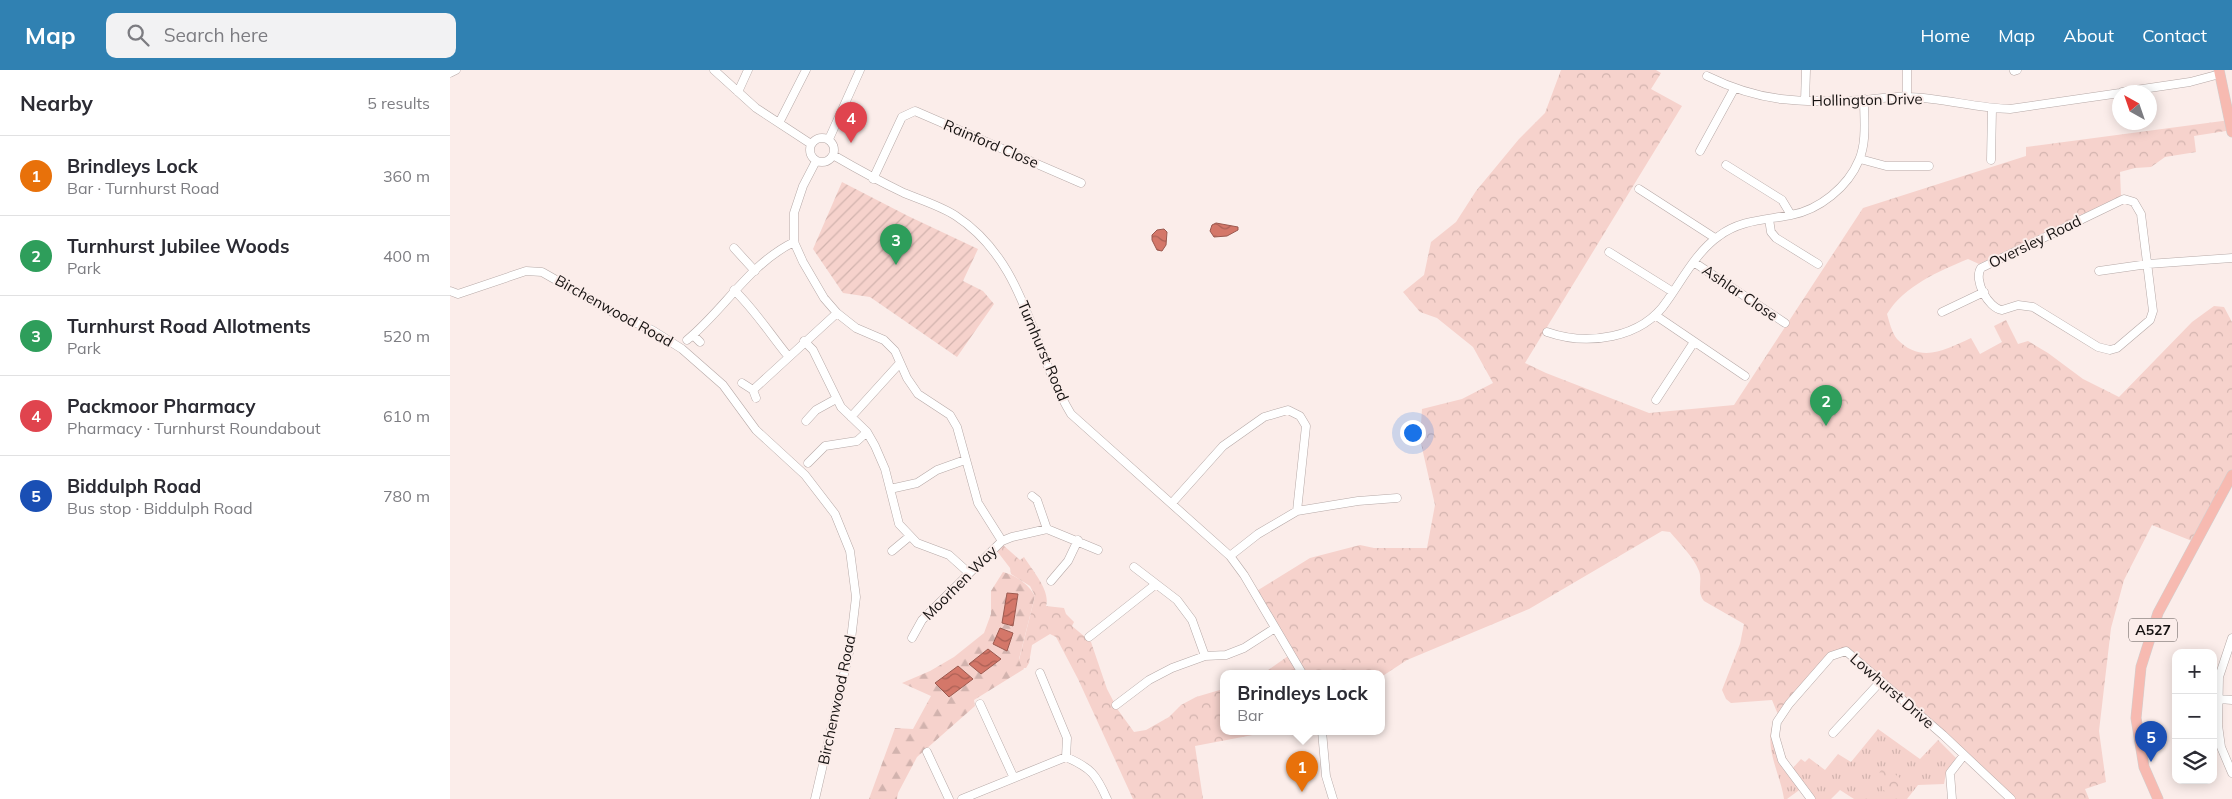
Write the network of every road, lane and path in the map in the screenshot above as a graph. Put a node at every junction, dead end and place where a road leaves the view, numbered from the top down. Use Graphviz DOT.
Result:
graph roads {
  1 [pos="456,70"];
  2 [pos="714,70"];
  3 [pos="748,70"];
  4 [pos="806,70"];
  5 [pos="860,70"];
  6 [pos="1806,70"];
  7 [pos="1908,70"];
  8 [pos="2220,72"];
  9 [pos="450,73"];
  10 [pos="1707,76"];
  11 [pos="2157,87"];
  12 [pos="1734,89"];
  13 [pos="738,92"];
  14 [pos="2112,94"];
  15 [pos="1907,97"];
  16 [pos="1864,100"];
  17 [pos="1805,101"];
  18 [pos="1992,109"];
  19 [pos="2230,112"];
  20 [pos="779,123"];
  21 [pos="2232,132"];
  22 [pos="828,139"];
  23 [pos="811,144"];
  24 [pos="1700,151"];
  25 [pos="833,155"];
  26 [pos="1860,159"];
  27 [pos="1991,160"];
  28 [pos="816,161"];
  29 [pos="1726,165"];
  30 [pos="1929,166"];
  31 [pos="873,179"];
  32 [pos="1080,183"];
  33 [pos="1639,189"];
  34 [pos="1791,216"];
  35 [pos="1769,219"];
  36 [pos="1715,238"];
  37 [pos="794,242"];
  38 [pos="734,248"];
  39 [pos="1611,257"];
  40 [pos="2232,258"];
  41 [pos="1695,263"];
  42 [pos="1818,264"];
  43 [pos="2148,264"];
  44 [pos="755,271"];
  45 [pos="2100,271"];
  46 [pos="734,290"];
  47 [pos="454,292"];
  48 [pos="1673,292"];
  49 [pos="1984,292"];
  50 [pos="837,312"];
  51 [pos="1942,312"];
  52 [pos="1655,315"];
  53 [pos="1785,323"];
  54 [pos="1547,332"];
  55 [pos="804,341"];
  56 [pos="700,342"];
  57 [pos="1694,342"];
  58 [pos="788,356"];
  59 [pos="900,363"];
  60 [pos="1745,376"];
  61 [pos="742,383"];
  62 [pos="753,390"];
  63 [pos="756,398"];
  64 [pos="836,399"];
  65 [pos="1656,400"];
  66 [pos="851,417"];
  67 [pos="806,421"];
  68 [pos="867,432"];
  69 [pos="965,460"];
  70 [pos="808,463"];
  71 [pos="2232,475"];
  72 [pos="890,489"];
  73 [pos="1037,497"];
  74 [pos="1397,498"];
  75 [pos="1172,503"];
  76 [pos="1297,511"];
  77 [pos="1047,529"];
  78 [pos="910,536"];
  79 [pos="1078,540"];
  80 [pos="1002,541"];
  81 [pos="1098,550"];
  82 [pos="890,553"];
  83 [pos="1230,556"];
  84 [pos="1134,567"];
  85 [pos="970,573"];
  86 [pos="1051,581"];
  87 [pos="1156,584"];
  88 [pos="1275,628"];
  89 [pos="912,638"];
  90 [pos="1089,638"];
  91 [pos="2232,638"];
  92 [pos="1205,656"];
  93 [pos="1300,670"];
  94 [pos="1040,673"];
  95 [pos="1881,682"];
  96 [pos="2219,699"];
  97 [pos="2232,700"];
  98 [pos="980,704"];
  99 [pos="1116,705"];
  100 [pos="1834,732"];
  101 [pos="1322,735"];
  102 [pos="927,752"];
  103 [pos="1964,755"];
  104 [pos="1066,756"];
  105 [pos="2232,773"];
  106 [pos="1013,776"];
  107 [pos="815,799"];
  108 [pos="949,799"];
  109 [pos="962,799"];
  110 [pos="1107,799"];
  111 [pos="1333,799"];
  112 [pos="1811,799"];
  113 [pos="1952,799"];
  114 [pos="2011,799"];
  115 [pos="2158,799"];
  1 -- 9 [label="street"];
  2 -- 13 [label="street"];
  3 -- 13 [label="street"];
  4 -- 20 [label="street"];
  5 -- 22 [label="street"];
  6 -- 17 [label="street"];
  7 -- 15 [label="street"];
  8 -- 11 [label="street, Hollington Drive"];
  8 -- 19 [label="main road"];
  10 -- 12 [label="street, Hollington Drive"];
  12 -- 17 [label="street, Hollington Drive"];
  12 -- 24 [label="street"];
  13 -- 20 [label="street"];
  14 -- 18 [label="street, Hollington Drive"];
  15 -- 16 [label="street, Hollington Drive"];
  15 -- 18 [label="street, Hollington Drive"];
  16 -- 17 [label="street, Hollington Drive"];
  16 -- 26 [label="street"];
  18 -- 27 [label="street"];
  19 -- 21 [label="main road"];
  20 -- 23 [label="street"];
  22 -- 23 [label="street"];
  22 -- 25 [label="street"];
  23 -- 28 [label="street"];
  25 -- 28 [label="street"];
  25 -- 31 [label="street, Turnhurst Road"];
  26 -- 30 [label="street"];
  26 -- 34 [label="street"];
  28 -- 37 [label="street"];
  29 -- 34 [label="street"];
  31 -- 32 [label="street, Rainford Close"];
  31 -- 75 [label="street, Turnhurst Road"];
  33 -- 36 [label="street"];
  34 -- 35 [label="street"];
  35 -- 36 [label="street"];
  35 -- 42 [label="street"];
  36 -- 41 [label="street"];
  37 -- 44 [label="street"];
  37 -- 50 [label="street"];
  38 -- 44 [label="street"];
  39 -- 48 [label="street"];
  40 -- 43 [label="street"];
  41 -- 48 [label="street"];
  41 -- 53 [label="street, Ashlar Close"];
  43 -- 45 [label="street"];
  43 -- 49 [label="street, Oversley Road"];
  43 -- 49 [label="street, Oversley Road"];
  44 -- 46 [label="street"];
  46 -- 56 [label="street"];
  46 -- 58 [label="street"];
  47 -- 107 [label="street, Birchenwood Road"];
  48 -- 52 [label="street"];
  49 -- 51 [label="street"];
  50 -- 55 [label="street"];
  50 -- 59 [label="street"];
  52 -- 54 [label="street"];
  52 -- 57 [label="street"];
  55 -- 58 [label="street"];
  55 -- 64 [label="street"];
  57 -- 60 [label="street"];
  57 -- 65 [label="street"];
  58 -- 62 [label="street"];
  59 -- 66 [label="street"];
  59 -- 69 [label="street"];
  61 -- 62 [label="street"];
  62 -- 63 [label="street"];
  64 -- 66 [label="street"];
  64 -- 67 [label="street"];
  66 -- 68 [label="street"];
  68 -- 70 [label="street"];
  68 -- 72 [label="street"];
  69 -- 72 [label="street"];
  69 -- 80 [label="street"];
  71 -- 115 [label="main road, A527"];
  72 -- 78 [label="street"];
  73 -- 77 [label="street"];
  74 -- 76 [label="street"];
  75 -- 76 [label="street"];
  75 -- 83 [label="street, Turnhurst Road"];
  76 -- 83 [label="street"];
  77 -- 79 [label="street"];
  77 -- 80 [label="street"];
  78 -- 82 [label="street"];
  78 -- 85 [label="street"];
  79 -- 81 [label="street"];
  79 -- 86 [label="street"];
  80 -- 85 [label="street, Moorhen Way"];
  83 -- 88 [label="street, Turnhurst Road"];
  84 -- 87 [label="street"];
  85 -- 89 [label="street, Moorhen Way"];
  87 -- 90 [label="street"];
  87 -- 92 [label="street"];
  88 -- 92 [label="street"];
  88 -- 93 [label="street, Turnhurst Road"];
  91 -- 96 [label="street"];
  92 -- 99 [label="street"];
  94 -- 104 [label="street"];
  95 -- 100 [label="street"];
  95 -- 103 [label="street, Lowhurst Drive"];
  95 -- 112 [label="street, Lowhurst Drive"];
  96 -- 97 [label="street"];
  96 -- 105 [label="street"];
  98 -- 106 [label="street"];
  101 -- 111 [label="street"];
  102 -- 108 [label="street"];
  103 -- 113 [label="street"];
  103 -- 114 [label="street, Lowhurst Drive"];
  104 -- 106 [label="street"];
  104 -- 110 [label="street"];
  106 -- 109 [label="street"];
}
